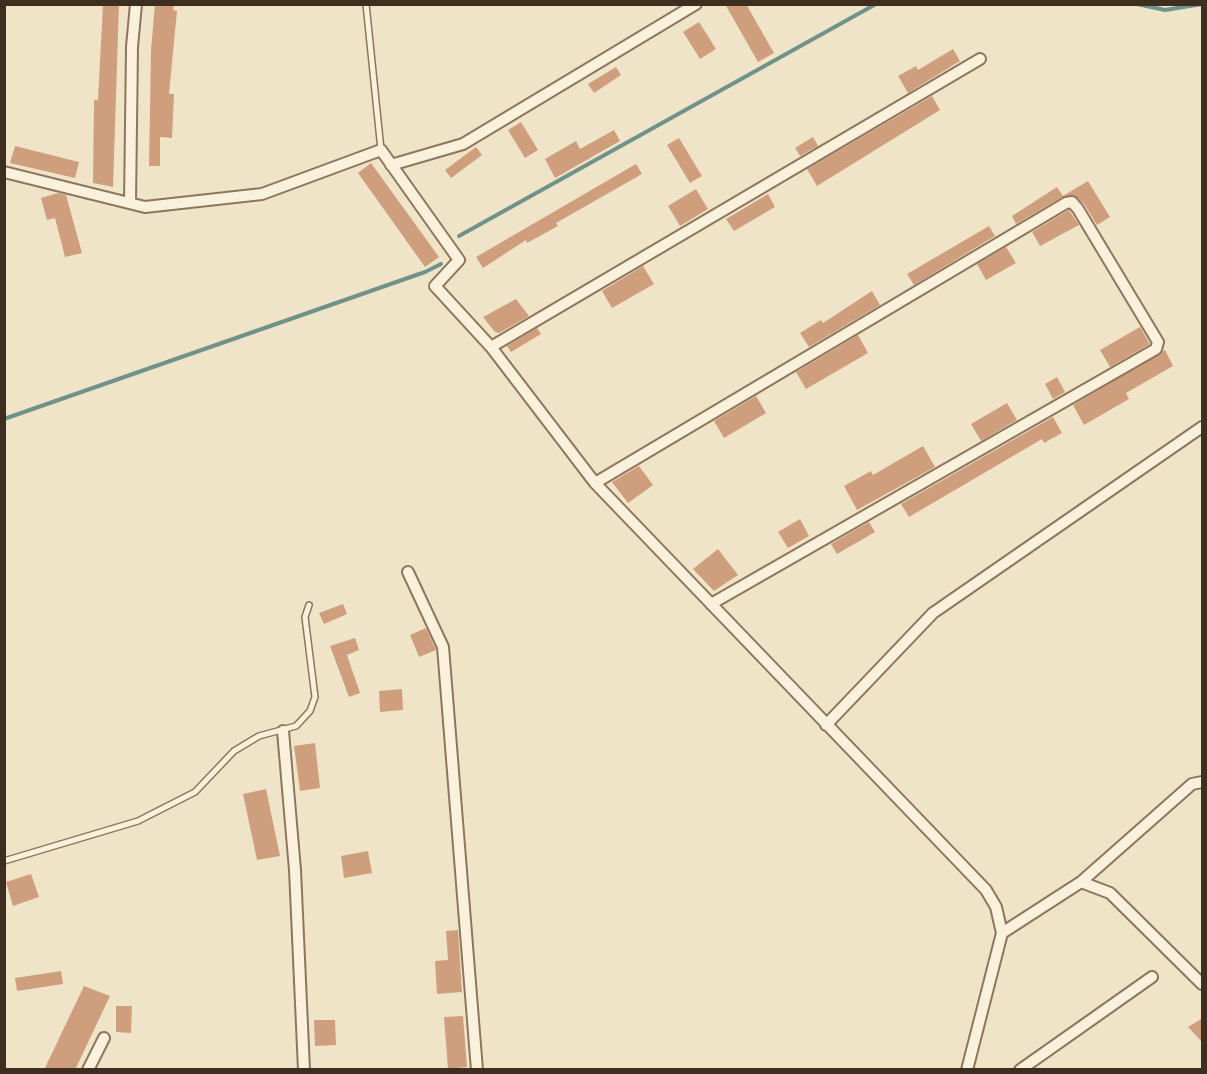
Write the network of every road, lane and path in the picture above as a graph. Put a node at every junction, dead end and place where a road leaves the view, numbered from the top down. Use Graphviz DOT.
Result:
graph roads {
  1 [pos="136,4"];
  2 [pos="366,4"];
  3 [pos="696,4"];
  4 [pos="980,59"];
  5 [pos="381,150"];
  6 [pos="391,165"];
  7 [pos="4,172"];
  8 [pos="130,203"];
  9 [pos="491,347"];
  10 [pos="1203,428"];
  11 [pos="595,483"];
  12 [pos="408,572"];
  13 [pos="711,604"];
  14 [pos="309,605"];
  15 [pos="826,725"];
  16 [pos="284,731"];
  17 [pos="1203,782"];
  18 [pos="4,861"];
  19 [pos="1081,882"];
  20 [pos="1002,933"];
  21 [pos="1152,977"];
  22 [pos="1203,984"];
  23 [pos="104,1038"];
  24 [pos="88,1070"];
  25 [pos="304,1070"];
  26 [pos="477,1070"];
  27 [pos="967,1070"];
  28 [pos="1020,1070"];
  1 -- 8 [label="street"];
  2 -- 5 [label="lane"];
  3 -- 6 [label="street"];
  4 -- 9 [label="street"];
  5 -- 6 [label="street"];
  5 -- 8 [label="street"];
  6 -- 9 [label="street"];
  7 -- 8 [label="street"];
  9 -- 11 [label="street"];
  10 -- 15 [label="street"];
  11 -- 13 [label="street"];
  11 -- 13 [label="street"];
  12 -- 26 [label="street"];
  13 -- 15 [label="street"];
  14 -- 16 [label="lane"];
  15 -- 20 [label="street"];
  16 -- 18 [label="lane"];
  16 -- 25 [label="street"];
  17 -- 19 [label="street"];
  19 -- 20 [label="street"];
  19 -- 22 [label="street"];
  20 -- 27 [label="street"];
  21 -- 28 [label="street"];
  23 -- 24 [label="street"];
}
